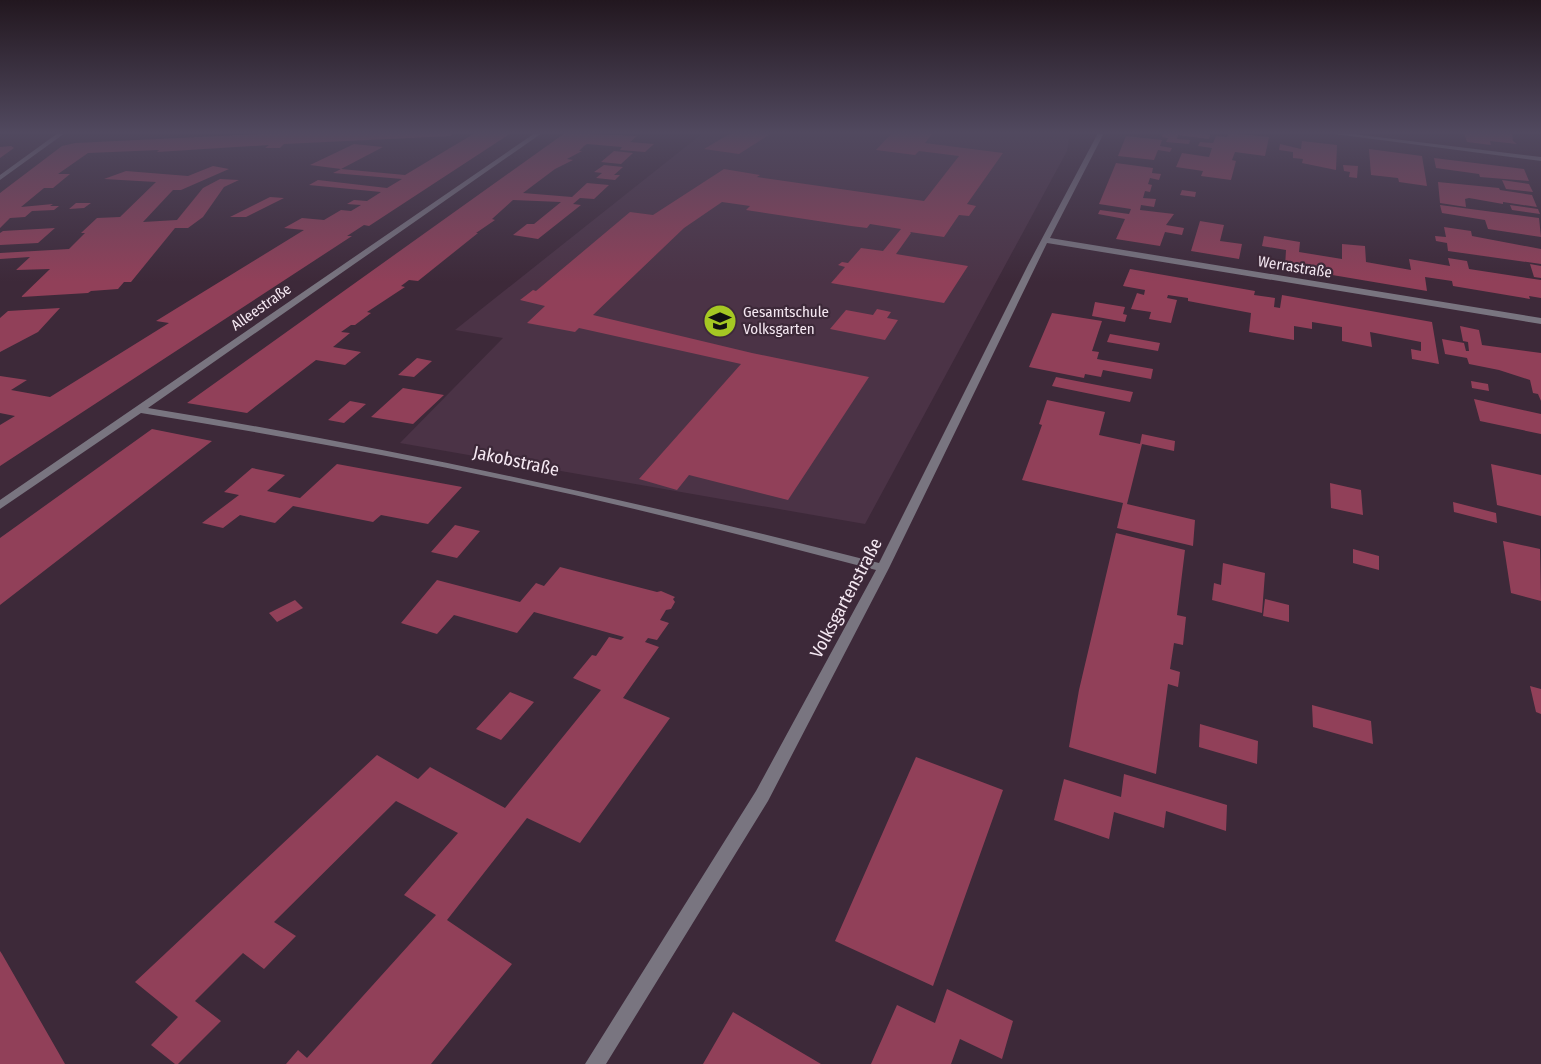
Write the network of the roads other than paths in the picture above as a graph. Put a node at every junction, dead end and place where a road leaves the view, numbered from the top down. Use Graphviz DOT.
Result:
graph roads {
  1 [pos="467,183"];
  2 [pos="1075,183"];
  3 [pos="1045,240"];
  4 [pos="1541,321"];
  5 [pos="138,409"];
  6 [pos="0,505"];
  7 [pos="883,568"];
  8 [pos="595,1064"];
  1 -- 5 [label="street, Alleestraße"];
  2 -- 3 [label="street, Volksgartenstraße"];
  3 -- 4 [label="street, Werrastraße"];
  3 -- 7 [label="street, Volksgartenstraße"];
  5 -- 6 [label="street, Alleestraße"];
  5 -- 7 [label="street, Jakobstraße"];
  7 -- 8 [label="street, Volksgartenstraße"];
}
